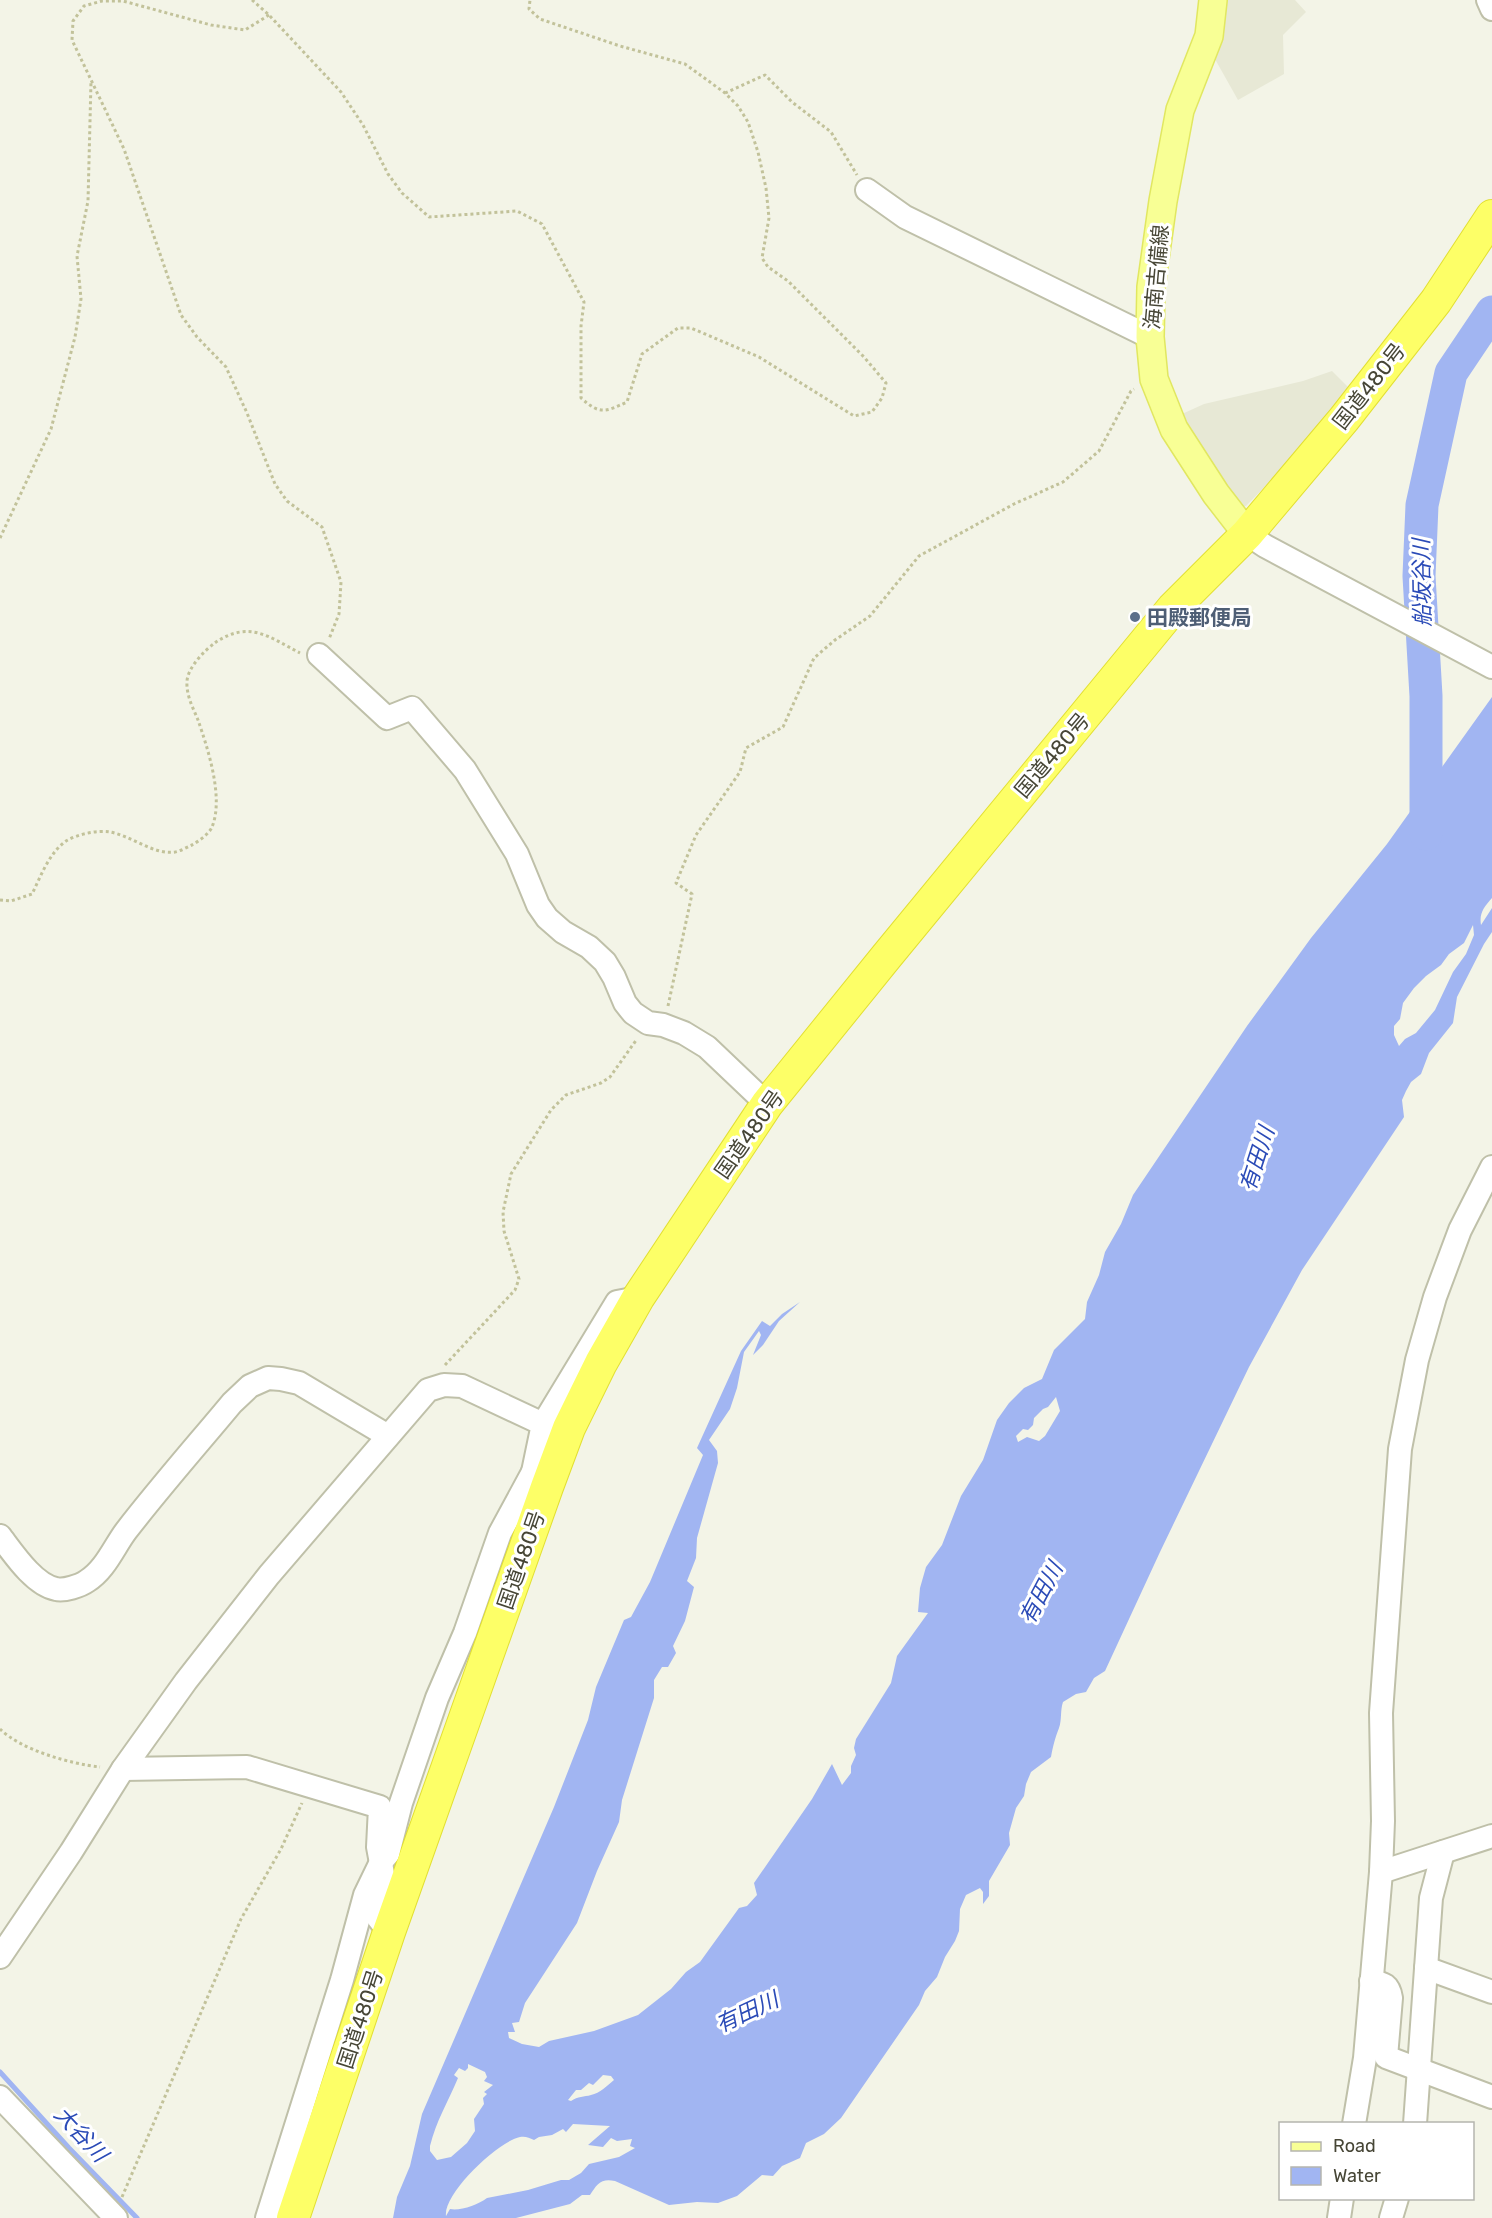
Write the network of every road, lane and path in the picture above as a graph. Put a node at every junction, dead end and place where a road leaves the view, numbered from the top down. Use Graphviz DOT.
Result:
graph roads {
  1 [pos="252,0"];
  2 [pos="530,0"];
  3 [pos="1213,0"];
  4 [pos="1488,0"];
  5 [pos="1492,9"];
  6 [pos="269,15"];
  7 [pos="91,80"];
  8 [pos="725,93"];
  9 [pos="867,190"];
  10 [pos="1492,216"];
  11 [pos="1150,337"];
  12 [pos="1155,379"];
  13 [pos="0,538"];
  14 [pos="1256,540"];
  15 [pos="319,655"];
  16 [pos="1492,667"];
  17 [pos="0,900"];
  18 [pos="656,1024"];
  19 [pos="767,1104"];
  20 [pos="1492,1167"];
  21 [pos="638,1298"];
  22 [pos="428,1390"];
  23 [pos="543,1424"];
  24 [pos="388,1436"];
  25 [pos="540,1480"];
  26 [pos="0,1536"];
  27 [pos="0,1729"];
  28 [pos="123,1769"];
  29 [pos="311,1785"];
  30 [pos="1492,1836"];
  31 [pos="1443,1852"];
  32 [pos="381,1862"];
  33 [pos="1381,1872"];
  34 [pos="389,1932"];
  35 [pos="0,1957"];
  36 [pos="1426,1968"];
  37 [pos="1371,1981"];
  38 [pos="1492,1992"];
  39 [pos="1418,2070"];
  40 [pos="0,2097"];
  41 [pos="1492,2097"];
  42 [pos="1354,2122"];
  43 [pos="1415,2122"];
  44 [pos="1342,2200"];
  45 [pos="1397,2200"];
  46 [pos="115,2217"];
  47 [pos="267,2218"];
  48 [pos="293,2218"];
  49 [pos="1339,2218"];
  50 [pos="1392,2218"];
  1 -- 6 [label="path"];
  2 -- 8 [label="path"];
  3 -- 11 [label="main road, 海南吉備線"];
  4 -- 5 [label="street"];
  6 -- 7 [label="path"];
  6 -- 8 [label="path"];
  7 -- 13 [label="path"];
  7 -- 15 [label="path"];
  8 -- 9 [label="path"];
  9 -- 11 [label="street"];
  10 -- 14 [label="highway, 国道480号"];
  11 -- 12 [label="main road, 海南吉備線"];
  12 -- 14 [label="main road, 海南吉備線"];
  12 -- 18 [label="path"];
  14 -- 16 [label="street"];
  14 -- 19 [label="highway, 国道480号"];
  15 -- 17 [label="path"];
  15 -- 18 [label="street"];
  18 -- 19 [label="street"];
  18 -- 22 [label="path"];
  19 -- 21 [label="highway, 国道480号"];
  20 -- 33 [label="street"];
  21 -- 23 [label="street"];
  21 -- 25 [label="highway, 国道480号"];
  22 -- 23 [label="street"];
  22 -- 24 [label="street"];
  23 -- 25 [label="street"];
  24 -- 26 [label="street"];
  24 -- 28 [label="street"];
  25 -- 32 [label="street"];
  25 -- 34 [label="highway, 国道480号"];
  27 -- 28 [label="path"];
  28 -- 29 [label="street"];
  28 -- 35 [label="street"];
  29 -- 32 [label="street"];
  29 -- 46 [label="path"];
  30 -- 31 [label="street"];
  31 -- 33 [label="street"];
  31 -- 36 [label="street"];
  32 -- 34 [label="street"];
  32 -- 47 [label="street"];
  33 -- 37 [label="street"];
  34 -- 48 [label="highway, 国道480号"];
  36 -- 38 [label="street"];
  36 -- 39 [label="street"];
  37 -- 39 [label="street"];
  37 -- 42 [label="street"];
  39 -- 41 [label="street"];
  39 -- 43 [label="street"];
  40 -- 46 [label="street"];
  44 -- 49 [label="street"];
  45 -- 50 [label="street"];
}
